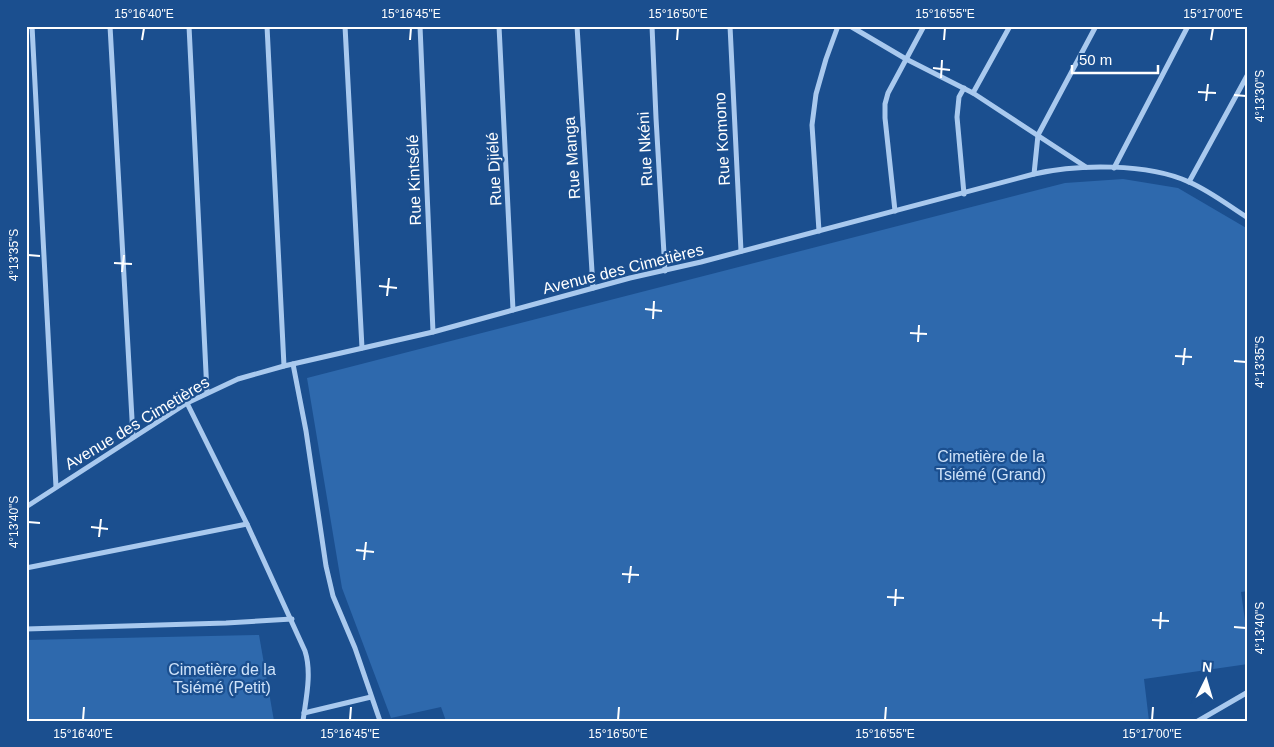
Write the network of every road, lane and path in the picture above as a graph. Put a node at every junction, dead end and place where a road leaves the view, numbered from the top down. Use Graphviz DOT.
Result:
graph roads {
  1 [pos="32,26"];
  2 [pos="110,26"];
  3 [pos="189,26"];
  4 [pos="267,26"];
  5 [pos="345,26"];
  6 [pos="420,26"];
  7 [pos="499,26"];
  8 [pos="577,26"];
  9 [pos="652,26"];
  10 [pos="730,26"];
  11 [pos="838,26"];
  12 [pos="850,26"];
  13 [pos="924,26"];
  14 [pos="1010,26"];
  15 [pos="1096,26"];
  16 [pos="1188,26"];
  17 [pos="906,58"];
  18 [pos="1248,74"];
  19 [pos="964,88"];
  20 [pos="973,93"];
  21 [pos="1038,135"];
  22 [pos="1087,167"];
  23 [pos="1114,168"];
  24 [pos="1034,174"];
  25 [pos="1189,182"];
  26 [pos="964,194"];
  27 [pos="894,211"];
  28 [pos="1248,218"];
  29 [pos="819,231"];
  30 [pos="740,251"];
  31 [pos="665,271"];
  32 [pos="593,288"];
  33 [pos="513,310"];
  34 [pos="433,332"];
  35 [pos="362,348"];
  36 [pos="293,364"];
  37 [pos="284,366"];
  38 [pos="207,393"];
  39 [pos="187,404"];
  40 [pos="133,438"];
  41 [pos="56,486"];
  42 [pos="26,507"];
  43 [pos="247,524"];
  44 [pos="26,568"];
  45 [pos="292,619"];
  46 [pos="26,630"];
  47 [pos="1248,692"];
  48 [pos="371,697"];
  49 [pos="304,713"];
  50 [pos="304,721"];
  51 [pos="380,721"];
  52 [pos="1198,721"];
  1 -- 41 [label="street"];
  2 -- 40 [label="street"];
  3 -- 38 [label="street"];
  4 -- 37 [label="street"];
  5 -- 35 [label="street"];
  6 -- 34 [label="street, Rue Kintsélé"];
  7 -- 33 [label="street, Rue Djiélé"];
  8 -- 32 [label="street, Rue Manga"];
  9 -- 31 [label="street, Rue Nkéni"];
  10 -- 30 [label="street, Rue Komono"];
  11 -- 29 [label="street"];
  12 -- 17 [label="street"];
  13 -- 17 [label="street"];
  14 -- 20 [label="street"];
  15 -- 21 [label="street"];
  16 -- 23 [label="street"];
  17 -- 19 [label="street"];
  17 -- 27 [label="street"];
  18 -- 25 [label="street"];
  19 -- 20 [label="street"];
  19 -- 26 [label="street"];
  20 -- 21 [label="street"];
  21 -- 22 [label="street"];
  21 -- 24 [label="street"];
  22 -- 23 [label="street, Avenue des Cimetières"];
  22 -- 24 [label="street, Avenue des Cimetières"];
  23 -- 25 [label="street, Avenue des Cimetières"];
  24 -- 26 [label="street, Avenue des Cimetières"];
  25 -- 28 [label="street, Avenue des Cimetières"];
  26 -- 27 [label="street, Avenue des Cimetières"];
  27 -- 29 [label="street, Avenue des Cimetières"];
  29 -- 30 [label="street, Avenue des Cimetières"];
  30 -- 31 [label="street, Avenue des Cimetières"];
  31 -- 32 [label="street, Avenue des Cimetières"];
  32 -- 33 [label="street, Avenue des Cimetières"];
  33 -- 34 [label="street, Avenue des Cimetières"];
  34 -- 35 [label="street, Avenue des Cimetières"];
  35 -- 36 [label="street, Avenue des Cimetières"];
  36 -- 37 [label="street, Avenue des Cimetières"];
  36 -- 48 [label="street"];
  37 -- 38 [label="street, Avenue des Cimetières"];
  38 -- 39 [label="street, Avenue des Cimetières"];
  39 -- 40 [label="street, Avenue des Cimetières"];
  39 -- 43 [label="street"];
  40 -- 41 [label="street, Avenue des Cimetières"];
  41 -- 42 [label="street, Avenue des Cimetières"];
  43 -- 44 [label="street"];
  43 -- 45 [label="street"];
  45 -- 46 [label="street"];
  45 -- 49 [label="street"];
  47 -- 52 [label="street"];
  48 -- 49 [label="street"];
  48 -- 51 [label="street"];
  49 -- 50 [label="street"];
}
